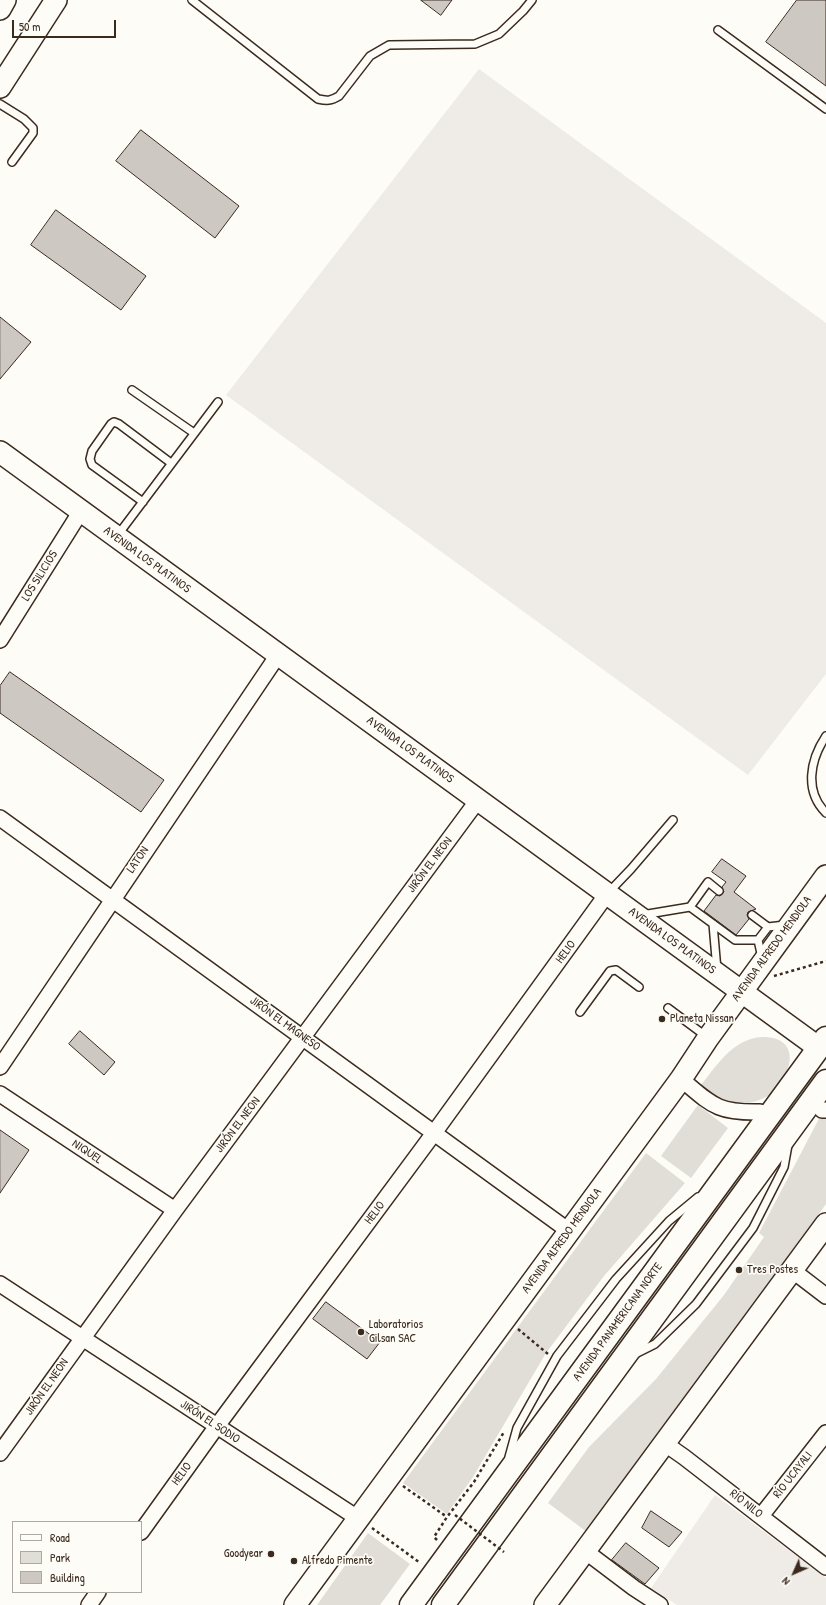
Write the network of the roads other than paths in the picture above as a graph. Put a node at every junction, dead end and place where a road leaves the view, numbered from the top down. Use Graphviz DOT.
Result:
graph roads {
  1 [pos="5,0"];
  2 [pos="56,0"];
  3 [pos="192,0"];
  4 [pos="532,0"];
  5 [pos="0,9"];
  6 [pos="718,30"];
  7 [pos="0,87"];
  8 [pos="0,104"];
  9 [pos="826,109"];
  10 [pos="12,162"];
  11 [pos="132,390"];
  12 [pos="218,402"];
  13 [pos="194,433"];
  14 [pos="0,452"];
  15 [pos="171,463"];
  16 [pos="142,502"];
  17 [pos="81,511"];
  18 [pos="116,537"];
  19 [pos="0,640"];
  20 [pos="278,655"];
  21 [pos="826,736"];
  22 [pos="478,800"];
  23 [pos="826,813"];
  24 [pos="0,818"];
  25 [pos="673,820"];
  26 [pos="826,876"];
  27 [pos="719,891"];
  28 [pos="607,894"];
  29 [pos="112,899"];
  30 [pos="690,907"];
  31 [pos="752,915"];
  32 [pos="638,916"];
  33 [pos="713,924"];
  34 [pos="791,924"];
  35 [pos="768,927"];
  36 [pos="758,940"];
  37 [pos="767,970"];
  38 [pos="718,974"];
  39 [pos="639,987"];
  40 [pos="742,992"];
  41 [pos="668,1008"];
  42 [pos="580,1012"];
  43 [pos="302,1037"];
  44 [pos="708,1038"];
  45 [pos="822,1043"];
  46 [pos="0,1067"];
  47 [pos="681,1079"];
  48 [pos="826,1081"];
  49 [pos="0,1094"];
  50 [pos="760,1112"];
  51 [pos="434,1133"];
  52 [pos="727,1173"];
  53 [pos="174,1210"];
  54 [pos="826,1224"];
  55 [pos="569,1231"];
  56 [pos="792,1270"];
  57 [pos="0,1284"];
  58 [pos="826,1296"];
  59 [pos="82,1337"];
  60 [pos="217,1426"];
  61 [pos="826,1433"];
  62 [pos="664,1443"];
  63 [pos="0,1453"];
  64 [pos="505,1476"];
  65 [pos="761,1516"];
  66 [pos="359,1519"];
  67 [pos="142,1531"];
  68 [pos="585,1551"];
  69 [pos="826,1567"];
  70 [pos="97,1593"];
  71 [pos="89,1605"];
  72 [pos="295,1605"];
  73 [pos="410,1605"];
  74 [pos="443,1605"];
  75 [pos="546,1605"];
  76 [pos="660,1605"];
  1 -- 5 [label="main road"];
  2 -- 7 [label="main road"];
  3 -- 4 [label="lane"];
  6 -- 9 [label="lane"];
  8 -- 10 [label="lane"];
  11 -- 13 [label="lane"];
  12 -- 13 [label="lane"];
  13 -- 15 [label="lane"];
  14 -- 17 [label="main road, AVENIDA LOS PLATINOS"];
  15 -- 16 [label="lane"];
  15 -- 16 [label="lane"];
  16 -- 18 [label="lane"];
  17 -- 18 [label="main road, AVENIDA LOS PLATINOS"];
  17 -- 19 [label="street, LOS SILICIOS"];
  18 -- 20 [label="main road, AVENIDA LOS PLATINOS"];
  20 -- 22 [label="main road, AVENIDA LOS PLATINOS"];
  20 -- 29 [label="street, LATON"];
  21 -- 23 [label="lane"];
  22 -- 28 [label="main road, AVENIDA LOS PLATINOS"];
  22 -- 43 [label="street, JIRÓN EL NEON"];
  24 -- 29 [label="street, JIRÓN EL MAGNESO"];
  25 -- 28 [label="lane"];
  26 -- 34 [label="main road, AVENIDA ALFREDO MENDIOLA"];
  27 -- 30 [label="lane"];
  28 -- 32 [label="main road, AVENIDA LOS PLATINOS"];
  28 -- 51 [label="street, HELIO"];
  29 -- 43 [label="street, JIRÓN EL MAGNESO"];
  29 -- 46 [label="street, LATON"];
  30 -- 32 [label="lane"];
  30 -- 33 [label="lane"];
  31 -- 35 [label="lane"];
  32 -- 38 [label="main road, AVENIDA LOS PLATINOS"];
  33 -- 36 [label="lane"];
  33 -- 38 [label="lane"];
  34 -- 35 [label="lane"];
  34 -- 37 [label="main road, AVENIDA ALFREDO MENDIOLA"];
  35 -- 36 [label="lane"];
  36 -- 37 [label="lane"];
  37 -- 40 [label="main road, AVENIDA ALFREDO MENDIOLA"];
  38 -- 40 [label="main road, AVENIDA LOS PLATINOS"];
  39 -- 42 [label="lane"];
  40 -- 44 [label="main road, AVENIDA ALFREDO MENDIOLA"];
  40 -- 45 [label="main road, AVENIDA LOS PLATINOS"];
  41 -- 44 [label="lane"];
  43 -- 51 [label="street, JIRÓN EL MAGNESO"];
  43 -- 53 [label="street, JIRÓN EL NEON"];
  44 -- 47 [label="main road, AVENIDA ALFREDO MENDIOLA"];
  45 -- 52 [label="highway, AVENIDA PANAMERICANA NORTE"];
  47 -- 50 [label="street"];
  47 -- 55 [label="main road, AVENIDA ALFREDO MENDIOLA"];
  48 -- 74 [label="highway, AVENIDA PANAMERICANA NORTE"];
  49 -- 53 [label="street, NIQUEL"];
  51 -- 55 [label="street, JIRÓN EL MAGNESO"];
  51 -- 60 [label="street, HELIO"];
  52 -- 64 [label="highway, AVENIDA PANAMERICANA NORTE"];
  52 -- 64 [label="lane"];
  53 -- 59 [label="street, JIRÓN EL NEON"];
  54 -- 56 [label="main road"];
  55 -- 66 [label="main road, AVENIDA ALFREDO MENDIOLA"];
  56 -- 58 [label="street"];
  56 -- 62 [label="main road"];
  57 -- 59 [label="street, JIRÓN EL SODIO"];
  59 -- 60 [label="street, JIRÓN EL SODIO"];
  59 -- 63 [label="street, JIRÓN EL NEON"];
  60 -- 66 [label="street, JIRÓN EL SODIO"];
  60 -- 67 [label="street, HELIO"];
  61 -- 65 [label="street, RÍO UCAYALI"];
  62 -- 65 [label="street, RÍO NILO"];
  62 -- 68 [label="main road"];
  64 -- 73 [label="highway, AVENIDA PANAMERICANA NORTE"];
  65 -- 69 [label="street, RÍO NILO"];
  66 -- 72 [label="main road, AVENIDA ALFREDO MENDIOLA"];
  68 -- 75 [label="main road"];
  68 -- 76 [label="street"];
  70 -- 71 [label="street"];
}
